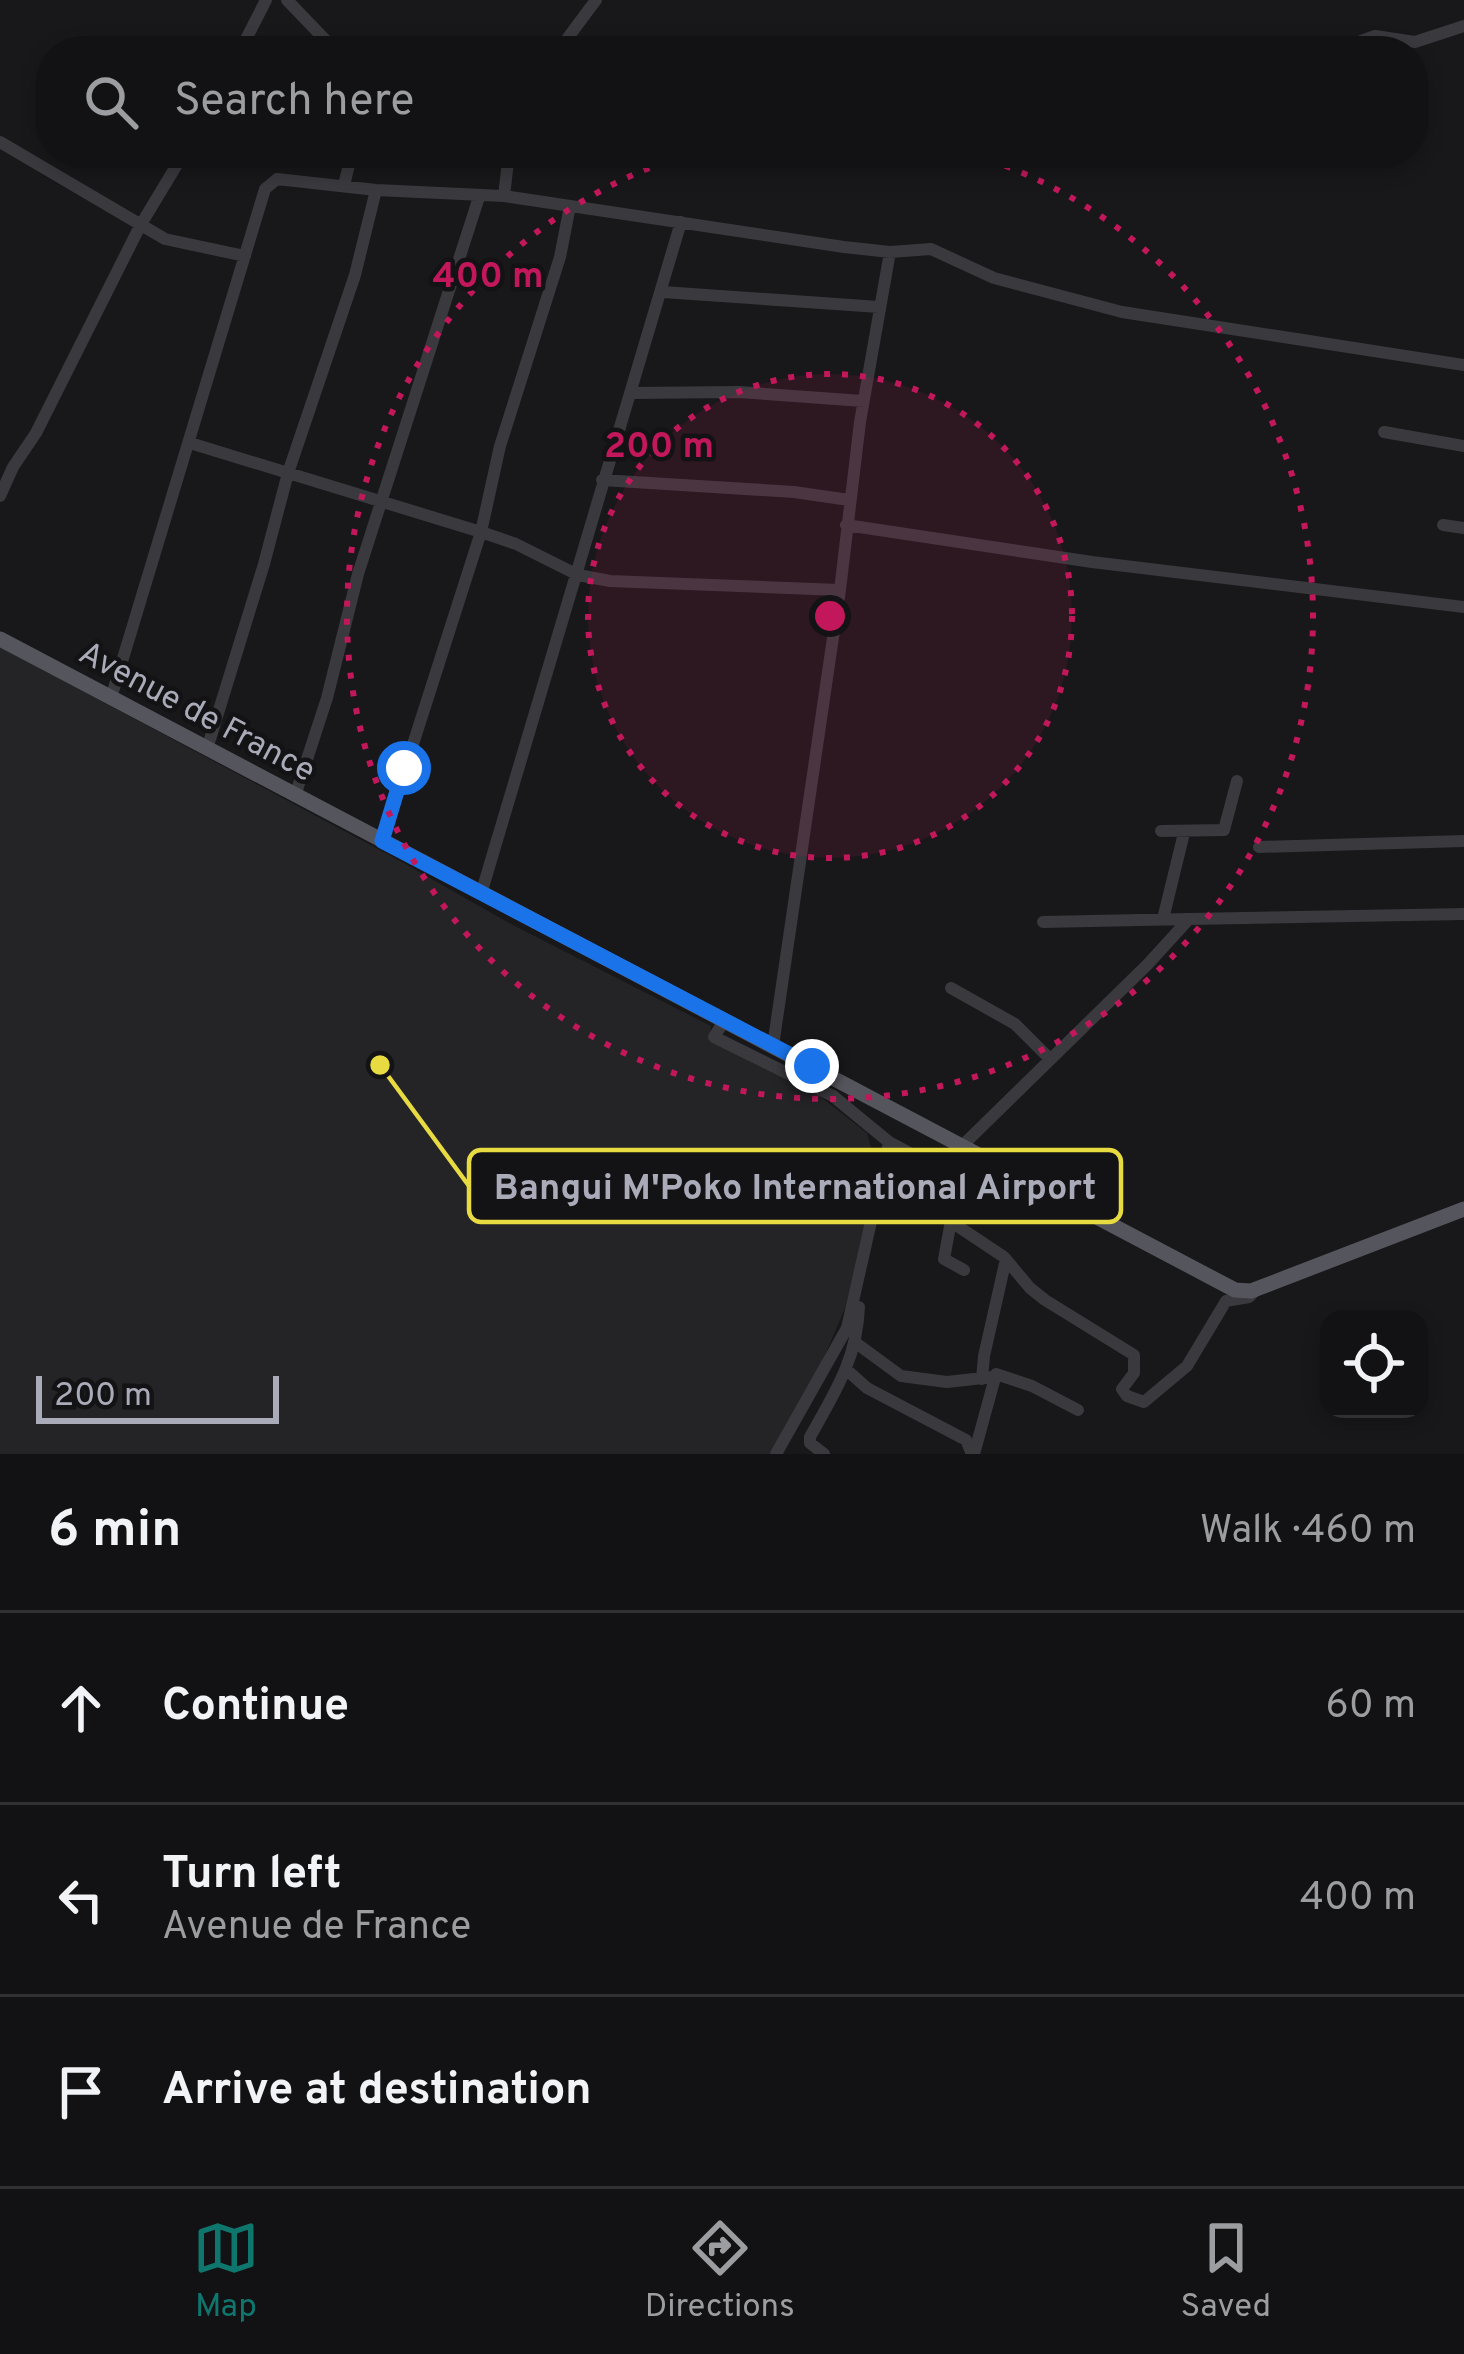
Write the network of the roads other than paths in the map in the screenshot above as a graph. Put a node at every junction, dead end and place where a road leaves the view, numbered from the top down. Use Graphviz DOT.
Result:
graph roads {
  1 [pos="266,0"];
  2 [pos="287,0"];
  3 [pos="596,0"];
  4 [pos="1464,26"];
  5 [pos="248,36"];
  6 [pos="322,36"];
  7 [pos="569,36"];
  8 [pos="1428,37"];
  9 [pos="0,142"];
  10 [pos="36,164"];
  11 [pos="43,168"];
  12 [pos="175,168"];
  13 [pos="348,168"];
  14 [pos="507,168"];
  15 [pos="344,185"];
  16 [pos="376,190"];
  17 [pos="504,196"];
  18 [pos="479,197"];
  19 [pos="570,206"];
  20 [pos="681,222"];
  21 [pos="140,226"];
  22 [pos="890,252"];
  23 [pos="245,256"];
  24 [pos="663,292"];
  25 [pos="879,307"];
  26 [pos="1464,364"];
  27 [pos="632,393"];
  28 [pos="863,401"];
  29 [pos="1384,432"];
  30 [pos="190,443"];
  31 [pos="1464,446"];
  32 [pos="287,473"];
  33 [pos="602,481"];
  34 [pos="0,496"];
  35 [pos="849,500"];
  36 [pos="383,504"];
  37 [pos="846,525"];
  38 [pos="1442,525"];
  39 [pos="1464,528"];
  40 [pos="481,532"];
  41 [pos="578,575"];
  42 [pos="840,590"];
  43 [pos="1464,607"];
  44 [pos="0,639"];
  45 [pos="111,698"];
  46 [pos="208,748"];
  47 [pos="1237,781"];
  48 [pos="295,796"];
  49 [pos="1161,831"];
  50 [pos="1184,833"];
  51 [pos="382,841"];
  52 [pos="1464,841"];
  53 [pos="1259,847"];
  54 [pos="481,894"];
  55 [pos="1464,914"];
  56 [pos="1163,919"];
  57 [pos="1189,919"];
  58 [pos="1043,922"];
  59 [pos="951,988"];
  60 [pos="724,1021"];
  61 [pos="773,1046"];
  62 [pos="1050,1059"];
  63 [pos="889,1142"];
  64 [pos="963,1145"];
  65 [pos="940,1162"];
  66 [pos="1464,1209"];
  67 [pos="950,1221"];
  68 [pos="1006,1259"];
  69 [pos="964,1270"];
  70 [pos="1258,1287"];
  71 [pos="859,1288"];
  72 [pos="856,1343"];
  73 [pos="848,1371"];
  74 [pos="987,1378"];
  75 [pos="1078,1410"];
  76 [pos="776,1454"];
  77 [pos="824,1454"];
  78 [pos="974,1454"];
  1 -- 5 [label="street"];
  2 -- 6 [label="street"];
  3 -- 7 [label="street"];
  4 -- 8 [label="street"];
  9 -- 10 [label="street"];
  11 -- 21 [label="street"];
  12 -- 21 [label="street"];
  13 -- 15 [label="street"];
  14 -- 17 [label="street"];
  15 -- 16 [label="street"];
  15 -- 23 [label="street"];
  16 -- 18 [label="street"];
  16 -- 32 [label="street"];
  17 -- 18 [label="street"];
  17 -- 19 [label="street"];
  18 -- 36 [label="street"];
  19 -- 20 [label="street"];
  19 -- 40 [label="street"];
  20 -- 22 [label="street"];
  20 -- 24 [label="street"];
  21 -- 23 [label="street"];
  21 -- 34 [label="street"];
  22 -- 25 [label="street"];
  22 -- 26 [label="street"];
  23 -- 30 [label="street"];
  24 -- 25 [label="street"];
  24 -- 27 [label="street"];
  25 -- 28 [label="street"];
  27 -- 28 [label="street"];
  27 -- 33 [label="street"];
  28 -- 35 [label="street"];
  29 -- 31 [label="street"];
  30 -- 32 [label="street"];
  30 -- 45 [label="street"];
  32 -- 36 [label="street"];
  32 -- 46 [label="street"];
  33 -- 35 [label="street"];
  33 -- 41 [label="street"];
  35 -- 37 [label="street"];
  36 -- 40 [label="street"];
  36 -- 48 [label="street"];
  37 -- 42 [label="street"];
  37 -- 43 [label="street"];
  38 -- 39 [label="street"];
  40 -- 41 [label="street"];
  40 -- 51 [label="street"];
  41 -- 42 [label="street"];
  41 -- 54 [label="street"];
  42 -- 61 [label="street"];
  44 -- 45 [label="main road, Avenue de France"];
  45 -- 46 [label="main road, Avenue de France"];
  46 -- 48 [label="main road, Avenue de France"];
  47 -- 50 [label="street"];
  48 -- 51 [label="main road, Avenue de France"];
  49 -- 50 [label="street"];
  50 -- 56 [label="street"];
  51 -- 54 [label="main road, Avenue de France"];
  52 -- 53 [label="street"];
  54 -- 60 [label="main road, Avenue de France"];
  55 -- 57 [label="street"];
  56 -- 57 [label="street"];
  56 -- 58 [label="street"];
  57 -- 62 [label="street"];
  59 -- 62 [label="street"];
  60 -- 61 [label="main road, Avenue de France"];
  60 -- 63 [label="street"];
  61 -- 64 [label="main road, Avenue de France"];
  62 -- 64 [label="street"];
  63 -- 65 [label="street"];
  63 -- 71 [label="street"];
  64 -- 65 [label="street"];
  64 -- 70 [label="main road, Avenue de France"];
  65 -- 67 [label="street"];
  66 -- 70 [label="main road"];
  67 -- 68 [label="street"];
  67 -- 69 [label="street"];
  68 -- 70 [label="street"];
  68 -- 74 [label="street"];
  71 -- 72 [label="street"];
  71 -- 76 [label="street"];
  72 -- 73 [label="street"];
  72 -- 74 [label="street"];
  73 -- 77 [label="street"];
  73 -- 78 [label="street"];
  74 -- 75 [label="street"];
  74 -- 78 [label="street"];
}
